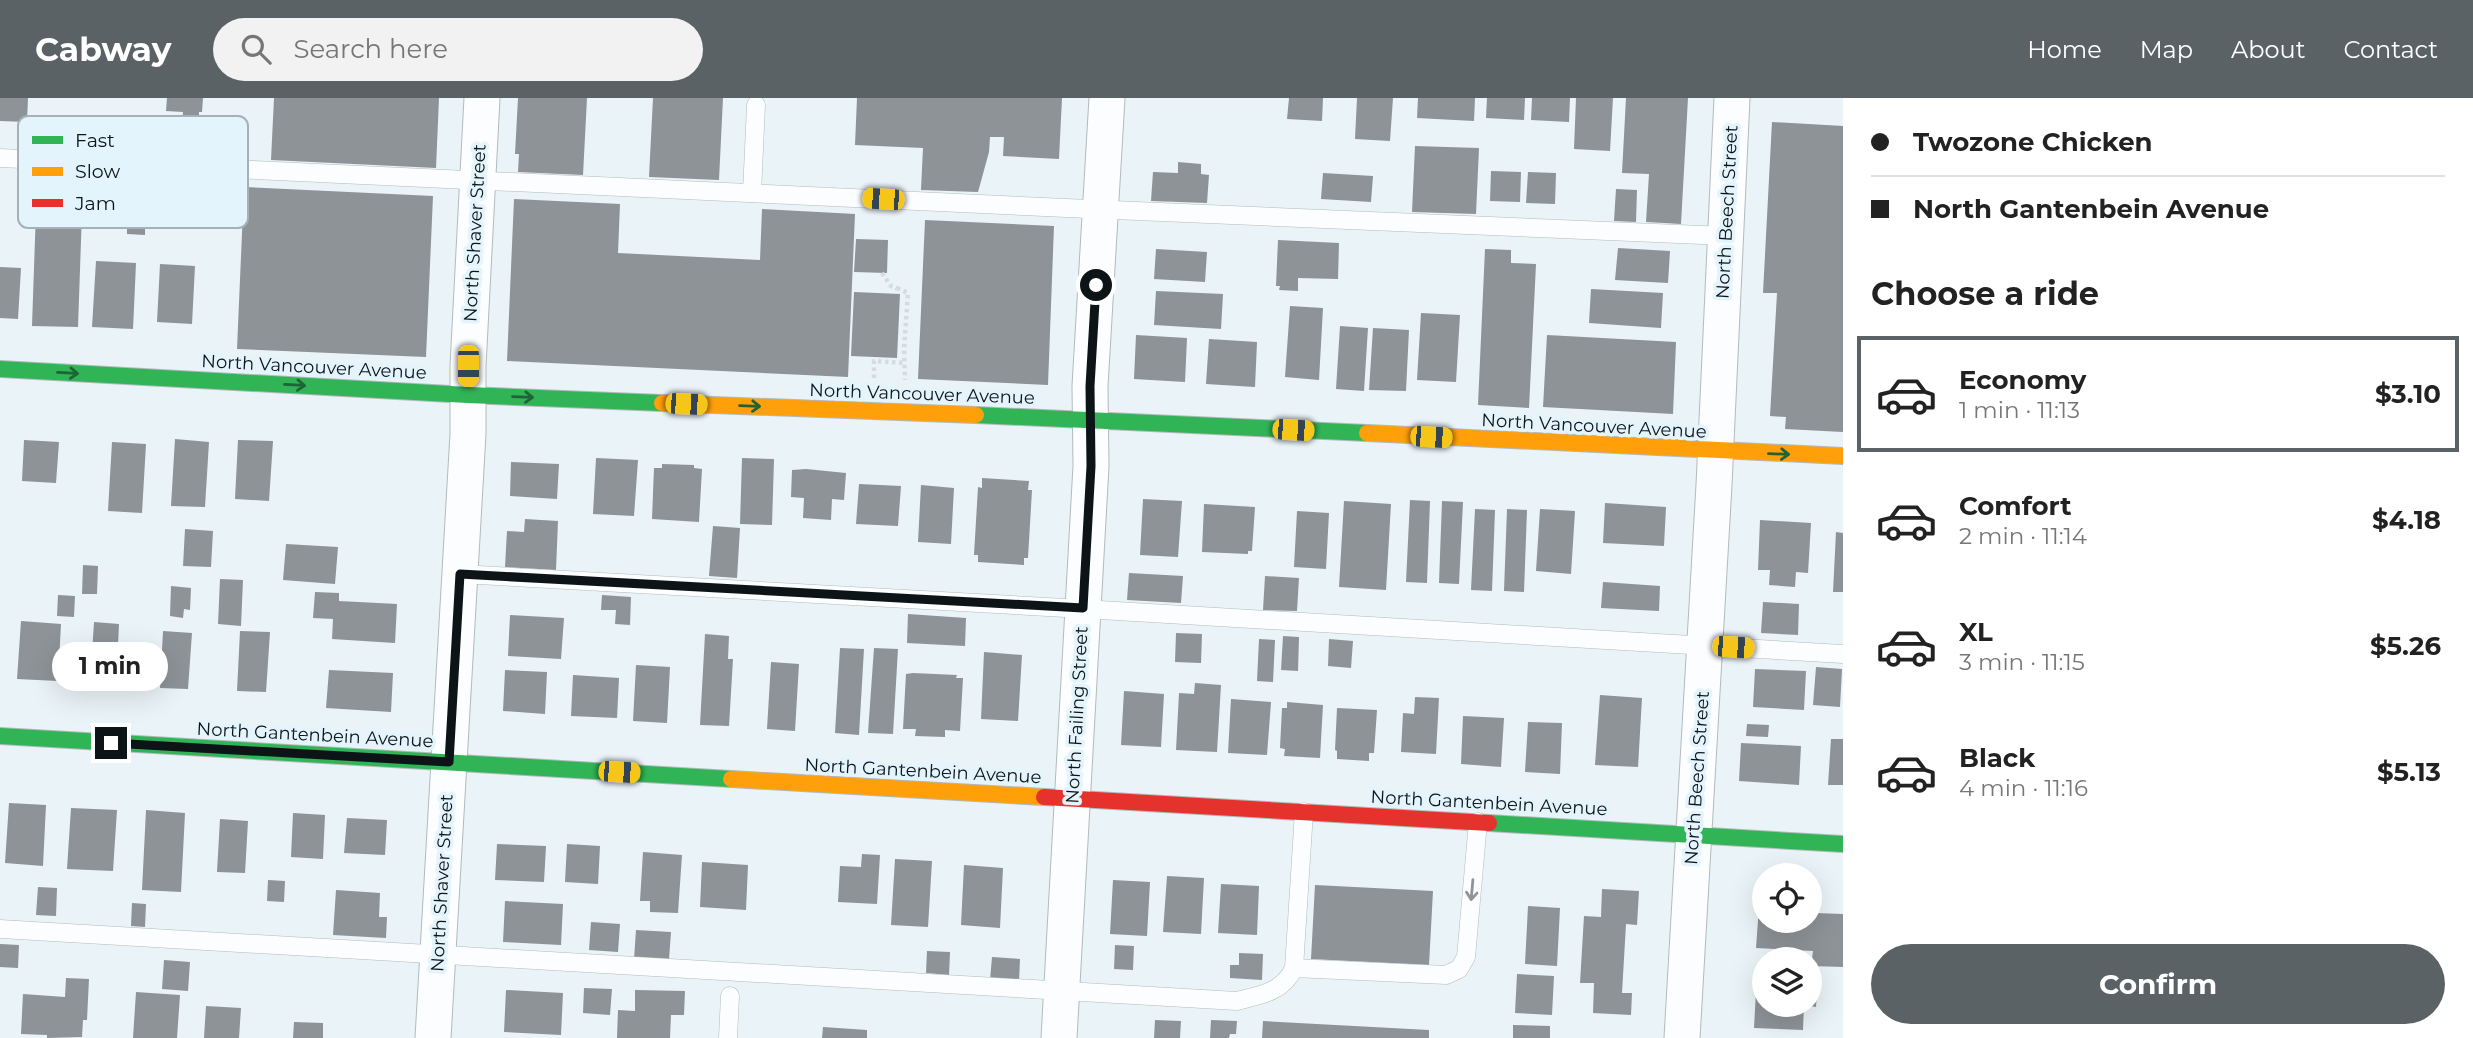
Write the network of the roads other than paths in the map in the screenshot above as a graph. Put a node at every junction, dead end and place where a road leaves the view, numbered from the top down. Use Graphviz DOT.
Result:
graph roads {
  1 [pos="482,98"];
  2 [pos="1107,98"];
  3 [pos="1732,98"];
  4 [pos="757,105"];
  5 [pos="0,158"];
  6 [pos="18,159"];
  7 [pos="248,169"];
  8 [pos="478,180"];
  9 [pos="752,193"];
  10 [pos="1100,209"];
  11 [pos="1726,236"];
  12 [pos="0,369"];
  13 [pos="468,395"];
  14 [pos="1091,419"];
  15 [pos="1716,452"];
  16 [pos="1843,456"];
  17 [pos="460,574"];
  18 [pos="1083,608"];
  19 [pos="1705,646"];
  20 [pos="1843,654"];
  21 [pos="0,736"];
  22 [pos="449,762"];
  23 [pos="1072,799"];
  24 [pos="1304,812"];
  25 [pos="1478,822"];
  26 [pos="1693,834"];
  27 [pos="1843,844"];
  28 [pos="0,929"];
  29 [pos="438,954"];
  30 [pos="1294,968"];
  31 [pos="1061,990"];
  32 [pos="730,996"];
  33 [pos="433,1038"];
  34 [pos="728,1038"];
  35 [pos="1059,1038"];
  36 [pos="1682,1038"];
  1 -- 8 [label="street, North Shaver Street"];
  2 -- 10 [label="street, North Failing Street"];
  3 -- 11 [label="street, North Beech Street"];
  4 -- 9 [label="lane"];
  5 -- 6 [label="lane"];
  7 -- 8 [label="lane"];
  8 -- 9 [label="lane"];
  8 -- 13 [label="street, North Shaver Street"];
  9 -- 10 [label="lane"];
  10 -- 11 [label="lane"];
  10 -- 14 [label="street, North Failing Street"];
  11 -- 15 [label="street, North Beech Street"];
  12 -- 13 [label="main road, North Vancouver Avenue, one-way"];
  13 -- 14 [label="main road, North Vancouver Avenue, one-way"];
  13 -- 17 [label="street, North Shaver Street"];
  14 -- 15 [label="main road, North Vancouver Avenue"];
  14 -- 18 [label="street, North Failing Street"];
  15 -- 16 [label="main road, North Vancouver Avenue, one-way"];
  15 -- 19 [label="street, North Beech Street"];
  17 -- 18 [label="lane"];
  17 -- 22 [label="street, North Shaver Street"];
  18 -- 19 [label="lane"];
  18 -- 23 [label="street, North Failing Street"];
  19 -- 20 [label="lane"];
  19 -- 26 [label="street, North Beech Street"];
  21 -- 22 [label="main road, North Gantenbein Avenue"];
  22 -- 23 [label="main road, North Gantenbein Avenue"];
  22 -- 29 [label="street, North Shaver Street"];
  23 -- 24 [label="main road, North Gantenbein Avenue"];
  23 -- 31 [label="street, North Failing Street"];
  24 -- 25 [label="main road, North Gantenbein Avenue"];
  24 -- 30 [label="lane"];
  25 -- 26 [label="main road, North Gantenbein Avenue"];
  25 -- 30 [label="lane, one-way"];
  26 -- 27 [label="main road, North Gantenbein Avenue"];
  26 -- 36 [label="street, North Beech Street"];
  28 -- 29 [label="lane"];
  29 -- 31 [label="lane"];
  29 -- 33 [label="street, North Shaver Street"];
  30 -- 31 [label="lane"];
  31 -- 35 [label="street, North Failing Street"];
  32 -- 34 [label="lane"];
}
